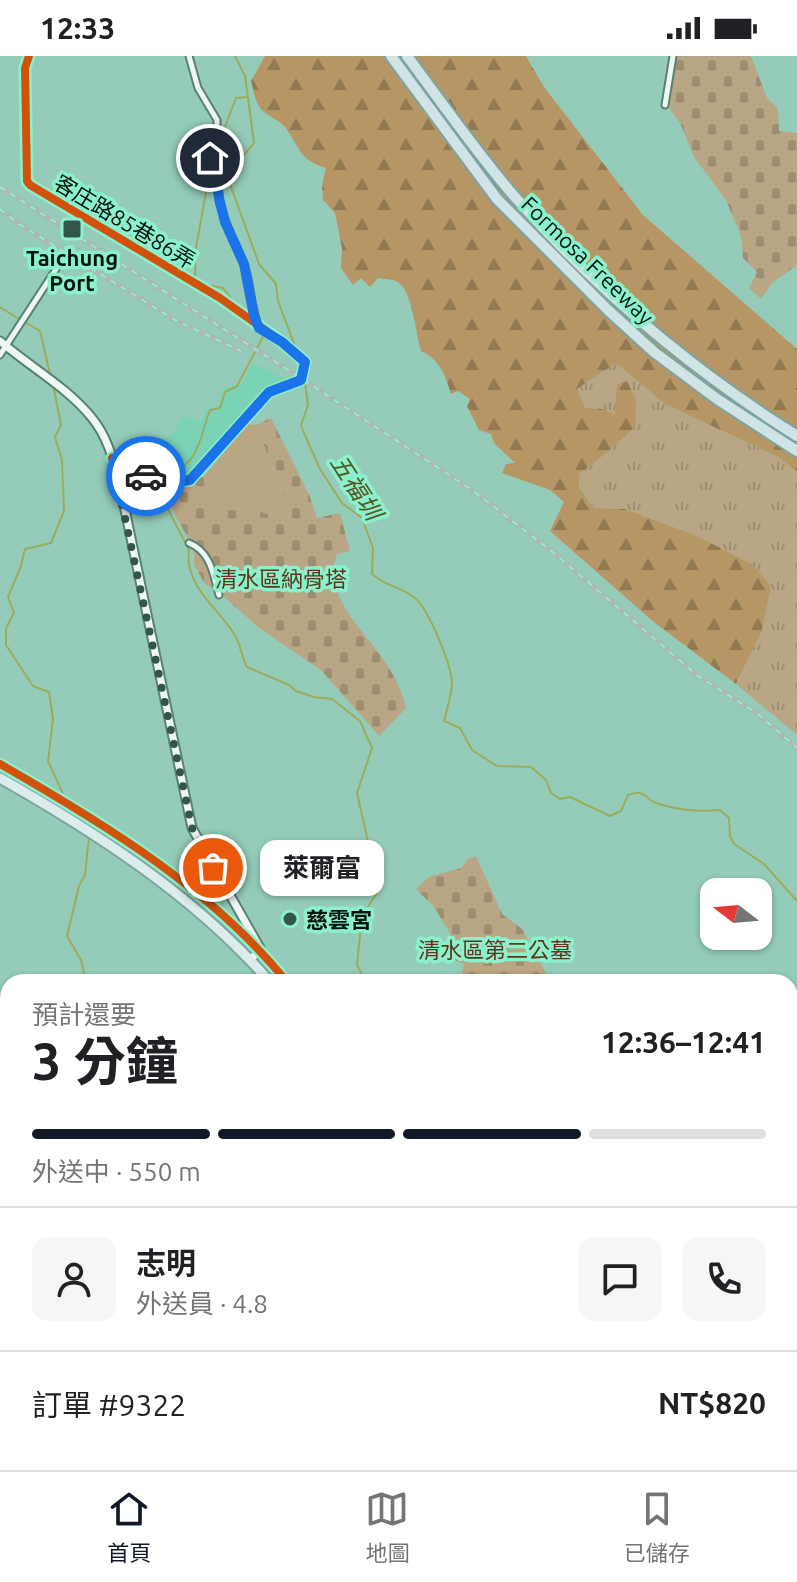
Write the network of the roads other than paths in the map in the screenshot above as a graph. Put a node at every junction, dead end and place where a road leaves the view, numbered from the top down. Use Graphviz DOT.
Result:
graph roads {
  1 [pos="29,56"];
  2 [pos="189,56"];
  3 [pos="391,56"];
  4 [pos="407,56"];
  5 [pos="673,56"];
  6 [pos="665,105"];
  7 [pos="58,266"];
  8 [pos="259,328"];
  9 [pos="3,344"];
  10 [pos="0,355"];
  11 [pos="797,436"];
  12 [pos="797,451"];
  13 [pos="112,458"];
  14 [pos="189,543"];
  15 [pos="219,595"];
  16 [pos="0,764"];
  17 [pos="0,778"];
  18 [pos="260,948"];
  19 [pos="251,960"];
  20 [pos="263,974"];
  21 [pos="281,974"];
  1 -- 8 [label="street, 客庄路85巷86弄"];
  2 -- 8 [label="street"];
  3 -- 12 [label="highway, Formosa Freeway"];
  4 -- 11 [label="highway, Formosa Freeway"];
  5 -- 6 [label="street"];
  7 -- 9 [label="street"];
  8 -- 13 [label="street"];
  9 -- 10 [label="street"];
  9 -- 13 [label="street"];
  13 -- 18 [label="street"];
  14 -- 15 [label="street"];
  16 -- 18 [label="main road"];
  17 -- 19 [label="main road"];
  18 -- 19 [label="street"];
  18 -- 21 [label="main road"];
  19 -- 20 [label="main road"];
}
